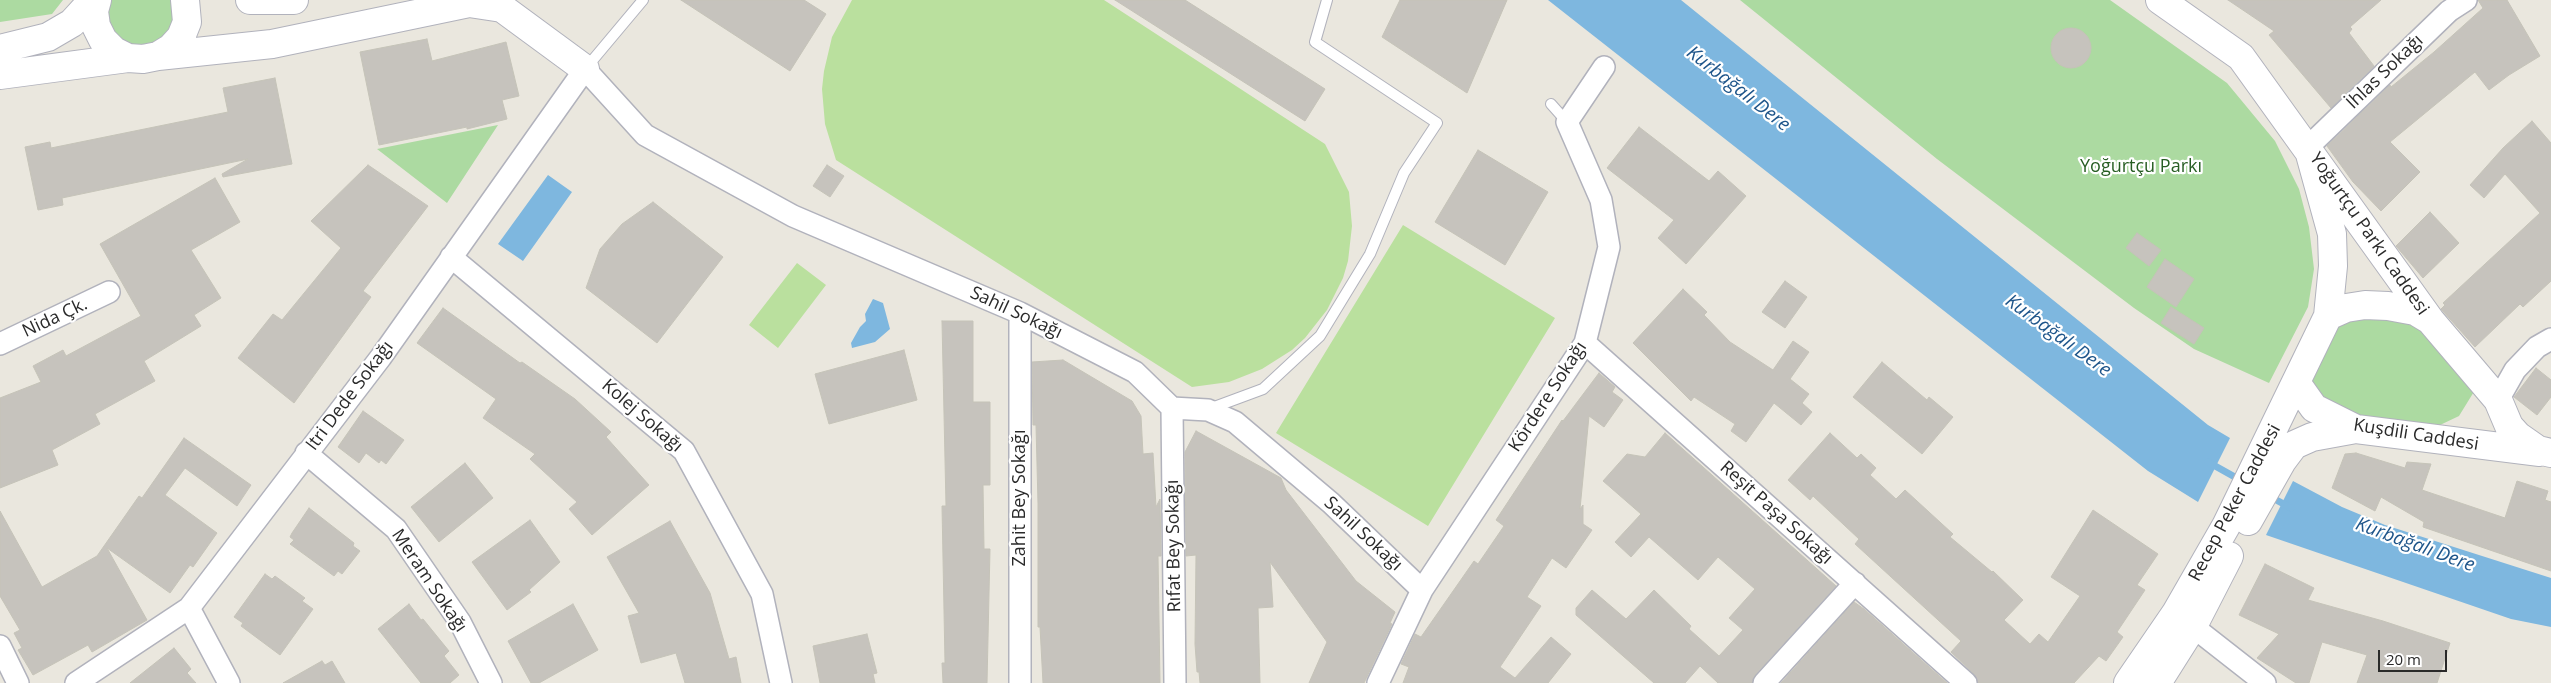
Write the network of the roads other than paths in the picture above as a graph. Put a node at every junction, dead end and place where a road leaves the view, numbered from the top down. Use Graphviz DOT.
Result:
graph roads {
  1 [pos="95,0"];
  2 [pos="186,0"];
  3 [pos="250,0"];
  4 [pos="294,0"];
  5 [pos="524,0"];
  6 [pos="643,0"];
  7 [pos="1327,0"];
  8 [pos="2160,0"];
  9 [pos="2452,4"];
  10 [pos="0,49"];
  11 [pos="158,56"];
  12 [pos="128,58"];
  13 [pos="1604,67"];
  14 [pos="585,69"];
  15 [pos="0,75"];
  16 [pos="1551,104"];
  17 [pos="1567,122"];
  18 [pos="2308,147"];
  19 [pos="451,257"];
  20 [pos="109,292"];
  21 [pos="1020,313"];
  22 [pos="2328,316"];
  23 [pos="2430,320"];
  24 [pos="2551,339"];
  25 [pos="1585,342"];
  26 [pos="0,344"];
  27 [pos="2297,384"];
  28 [pos="2498,400"];
  29 [pos="1172,408"];
  30 [pos="1208,410"];
  31 [pos="2356,429"];
  32 [pos="2464,444"];
  33 [pos="306,453"];
  34 [pos="2551,453"];
  35 [pos="2274,455"];
  36 [pos="1855,583"];
  37 [pos="1422,590"];
  38 [pos="189,608"];
  39 [pos="2185,620"];
  40 [pos="0,646"];
  41 [pos="18,683"];
  42 [pos="76,683"];
  43 [pos="229,683"];
  44 [pos="491,683"];
  45 [pos="781,683"];
  46 [pos="1020,683"];
  47 [pos="1175,683"];
  48 [pos="1378,683"];
  49 [pos="1764,683"];
  50 [pos="1966,683"];
  51 [pos="2128,683"];
  52 [pos="2157,683"];
  53 [pos="2265,683"];
  1 -- 10 [label="street"];
  1 -- 12 [label="street"];
  2 -- 11 [label="street"];
  3 -- 4 [label="street"];
  5 -- 14 [label="street"];
  6 -- 14 [label="lane"];
  7 -- 30 [label="lane"];
  8 -- 18 [label="street, Yoğurtçu Parkı Caddesi"];
  9 -- 18 [label="street, İhlas Sokağı"];
  11 -- 12 [label="street"];
  11 -- 14 [label="street"];
  12 -- 15 [label="street"];
  13 -- 17 [label="street"];
  14 -- 19 [label="street, Itri Dede Sokağı"];
  14 -- 21 [label="street, Sahil Sokağı"];
  16 -- 17 [label="lane"];
  17 -- 25 [label="street, Kördere Sokağı"];
  18 -- 22 [label="street, Yoğurtçu Parkı Caddesi"];
  18 -- 23 [label="street, Yoğurtçu Parkı Caddesi"];
  19 -- 33 [label="street, Itri Dede Sokağı"];
  19 -- 45 [label="street, Kolej Sokağı"];
  20 -- 26 [label="street, Nida Çk."];
  21 -- 29 [label="street, Sahil Sokağı"];
  21 -- 46 [label="street, Zahit Bey Sokağı"];
  22 -- 23 [label="street, Yoğurtçu Parkı Caddesi"];
  22 -- 27 [label="street, Recep Peker Caddesi"];
  23 -- 28 [label="street, Yoğurtçu Parkı Caddesi"];
  24 -- 28 [label="street"];
  25 -- 36 [label="street, Reşit Paşa Sokağı"];
  25 -- 37 [label="street, Kördere Sokağı"];
  27 -- 31 [label="street, Kuşdili Caddesi"];
  27 -- 35 [label="street, Recep Peker Caddesi"];
  28 -- 32 [label="street"];
  28 -- 34 [label="street, Kuşdili Caddesi"];
  29 -- 30 [label="street, Sahil Sokağı"];
  29 -- 47 [label="street, Rıfat Bey Sokağı"];
  30 -- 37 [label="street, Sahil Sokağı"];
  31 -- 32 [label="street, Kuşdili Caddesi"];
  31 -- 35 [label="street, Recep Peker Caddesi"];
  32 -- 34 [label="street, Kuşdili Caddesi"];
  33 -- 38 [label="street, Itri Dede Sokağı"];
  33 -- 44 [label="street, Meram Sokağı"];
  35 -- 39 [label="street, Recep Peker Caddesi"];
  36 -- 49 [label="street"];
  36 -- 50 [label="street, Reşit Paşa Sokağı"];
  37 -- 48 [label="street, Kördere Sokağı"];
  38 -- 42 [label="street, Itri Dede Sokağı"];
  38 -- 43 [label="street"];
  39 -- 51 [label="street, Recep Peker Caddesi"];
  39 -- 52 [label="street, Recep Peker Caddesi"];
  39 -- 53 [label="street"];
  40 -- 41 [label="street"];
}
